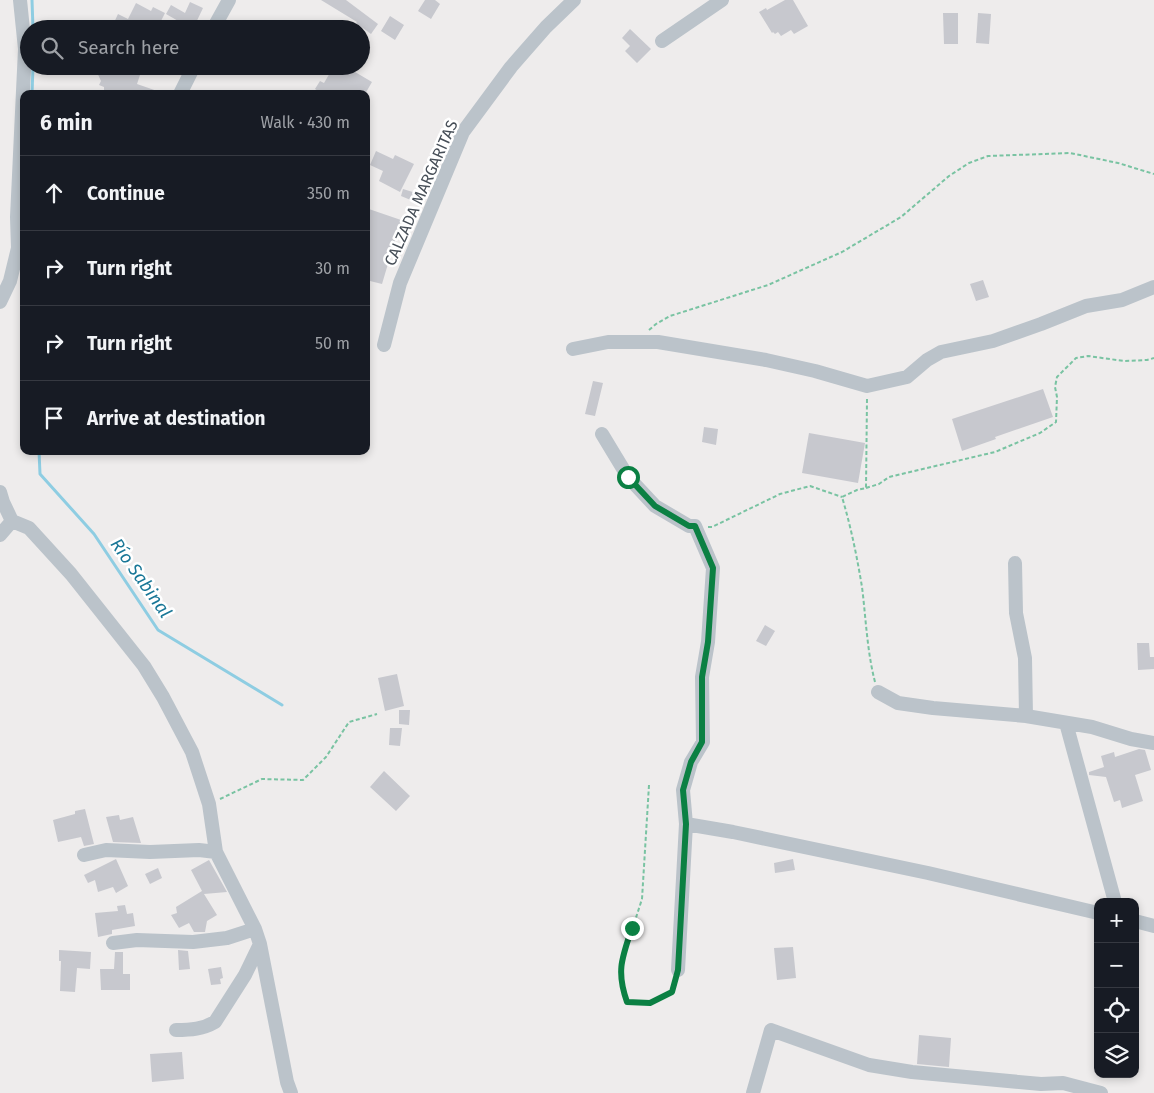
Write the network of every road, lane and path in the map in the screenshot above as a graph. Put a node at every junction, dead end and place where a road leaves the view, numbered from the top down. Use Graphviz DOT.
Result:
graph roads {
  1 [pos="20,0"];
  2 [pos="229,0"];
  3 [pos="574,0"];
  4 [pos="722,0"];
  5 [pos="22,20"];
  6 [pos="218,20"];
  7 [pos="662,41"];
  8 [pos="24,75"];
  9 [pos="190,75"];
  10 [pos="23,90"];
  11 [pos="182,90"];
  12 [pos="20,154"];
  13 [pos="1154,174"];
  14 [pos="1154,287"];
  15 [pos="0,302"];
  16 [pos="636,342"];
  17 [pos="384,345"];
  18 [pos="573,349"];
  19 [pos="1154,358"];
  20 [pos="866,386"];
  21 [pos="602,434"];
  22 [pos="866,488"];
  23 [pos="0,492"];
  24 [pos="842,497"];
  25 [pos="12,521"];
  26 [pos="695,526"];
  27 [pos="0,534"];
  28 [pos="1015,563"];
  29 [pos="878,692"];
  30 [pos="377,714"];
  31 [pos="1026,716"];
  32 [pos="1066,723"];
  33 [pos="1154,743"];
  34 [pos="649,785"];
  35 [pos="209,804"];
  36 [pos="686,824"];
  37 [pos="216,852"];
  38 [pos="84,855"];
  39 [pos="1114,898"];
  40 [pos="1094,912"];
  41 [pos="1139,922"];
  42 [pos="1154,926"];
  43 [pos="255,929"];
  44 [pos="113,944"];
  45 [pos="260,944"];
  46 [pos="678,970"];
  47 [pos="176,1030"];
  48 [pos="291,1093"];
  49 [pos="753,1093"];
  50 [pos="1101,1093"];
  1 -- 5 [label="street"];
  2 -- 6 [label="street"];
  3 -- 17 [label="street, CALZADA MARGARITAS"];
  4 -- 7 [label="street"];
  8 -- 10 [label="street"];
  9 -- 11 [label="street"];
  12 -- 15 [label="street"];
  13 -- 16 [label="path"];
  14 -- 20 [label="street"];
  16 -- 18 [label="street"];
  16 -- 20 [label="street"];
  19 -- 22 [label="path"];
  20 -- 22 [label="path"];
  21 -- 26 [label="street"];
  22 -- 24 [label="path"];
  23 -- 25 [label="street"];
  24 -- 26 [label="path"];
  24 -- 29 [label="path"];
  25 -- 27 [label="street"];
  25 -- 35 [label="street"];
  26 -- 36 [label="street"];
  28 -- 31 [label="street"];
  29 -- 31 [label="street"];
  30 -- 35 [label="path"];
  31 -- 32 [label="street"];
  32 -- 33 [label="street"];
  32 -- 39 [label="street"];
  34 -- 46 [label="path"];
  35 -- 37 [label="street"];
  36 -- 40 [label="street"];
  36 -- 46 [label="street"];
  37 -- 38 [label="street"];
  37 -- 43 [label="street"];
  41 -- 42 [label="street"];
  43 -- 44 [label="street"];
  43 -- 45 [label="street"];
  45 -- 47 [label="street"];
  45 -- 48 [label="street"];
  49 -- 50 [label="street"];
}
